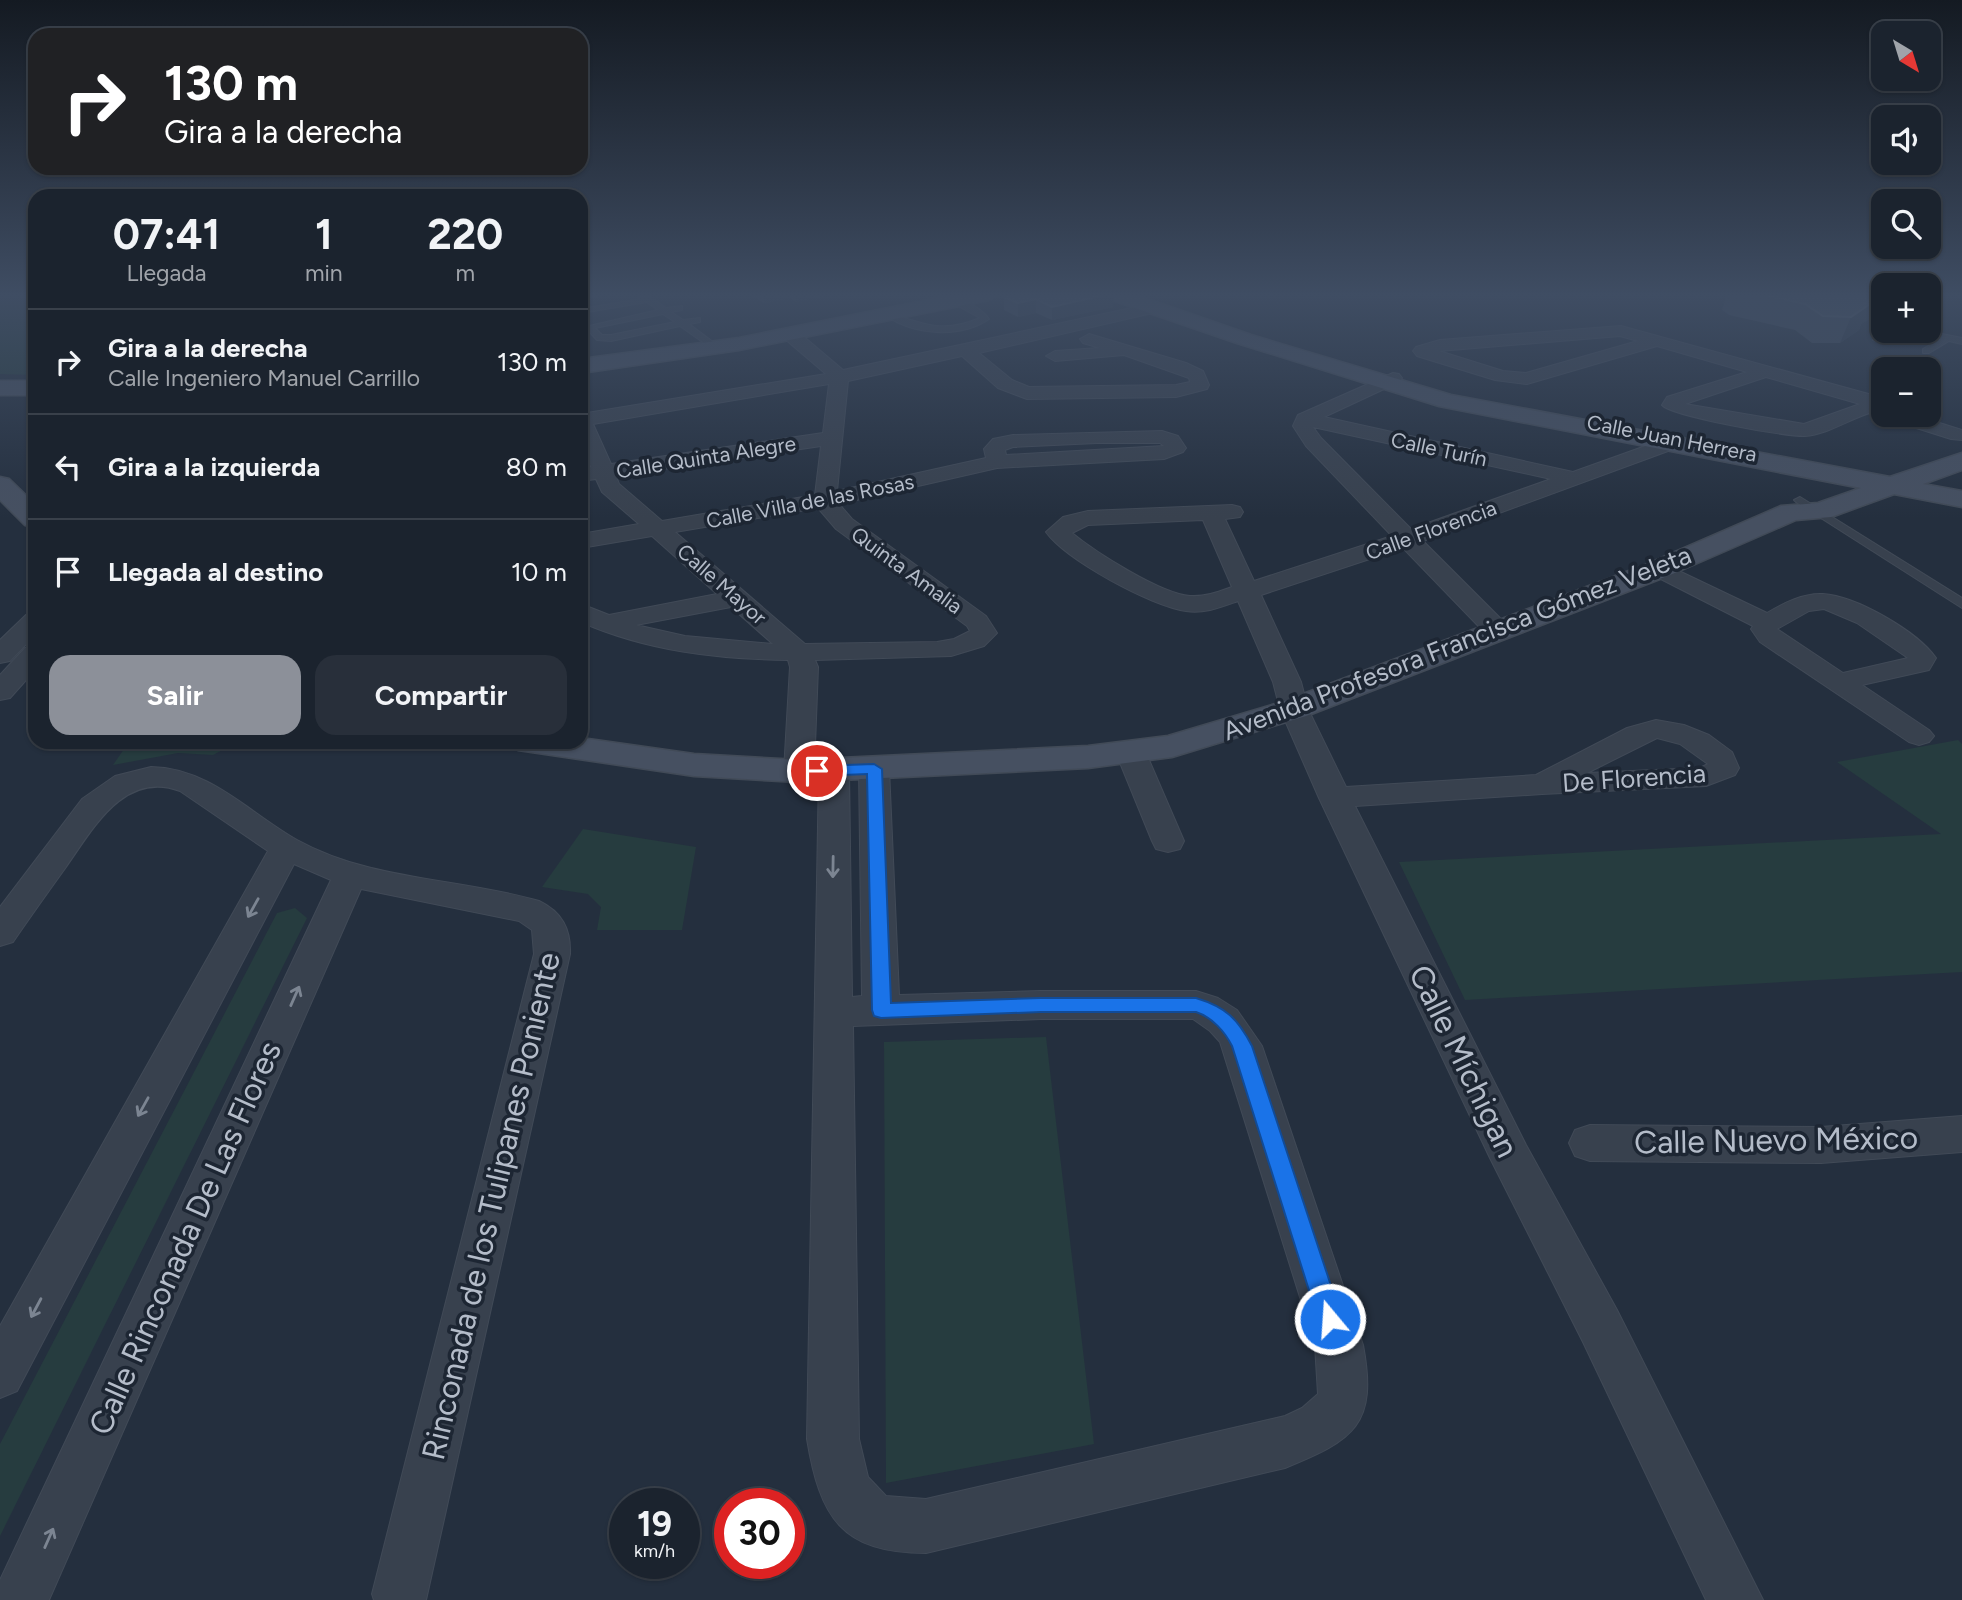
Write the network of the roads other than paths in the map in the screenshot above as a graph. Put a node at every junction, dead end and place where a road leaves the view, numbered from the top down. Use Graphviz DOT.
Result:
graph roads {
  1 [pos="830,369"];
  2 [pos="876,369"];
  3 [pos="987,369"];
  4 [pos="1183,369"];
  5 [pos="1346,369"];
  6 [pos="1478,369"];
  7 [pos="1564,369"];
  8 [pos="1752,369"];
  9 [pos="1764,372"];
  10 [pos="839,376"];
  11 [pos="1389,381"];
  12 [pos="0,388"];
  13 [pos="28,388"];
  14 [pos="1871,404"];
  15 [pos="1871,411"];
  16 [pos="588,419"];
  17 [pos="1306,419"];
  18 [pos="1941,423"];
  19 [pos="1941,425"];
  20 [pos="1961,431"];
  21 [pos="831,438"];
  22 [pos="1672,442"];
  23 [pos="1962,461"];
  24 [pos="997,462"];
  25 [pos="591,474"];
  26 [pos="1921,474"];
  27 [pos="1853,476"];
  28 [pos="1573,478"];
  29 [pos="0,485"];
  30 [pos="825,500"];
  31 [pos="1804,508"];
  32 [pos="28,512"];
  33 [pos="660,530"];
  34 [pos="1408,538"];
  35 [pos="588,540"];
  36 [pos="1660,569"];
  37 [pos="1247,592"];
  38 [pos="737,598"];
  39 [pos="1181,604"];
  40 [pos="1962,604"];
  41 [pos="588,615"];
  42 [pos="606,623"];
  43 [pos="1767,623"];
  44 [pos="28,627"];
  45 [pos="1498,631"];
  46 [pos="799,653"];
  47 [pos="0,655"];
  48 [pos="28,662"];
  49 [pos="1840,682"];
  50 [pos="0,692"];
  51 [pos="1294,709"];
  52 [pos="1919,736"];
  53 [pos="581,749"];
  54 [pos="1132,753"];
  55 [pos="874,769"];
  56 [pos="799,771"];
  57 [pos="834,771"];
  58 [pos="1542,784"];
  59 [pos="1335,798"];
  60 [pos="1168,841"];
  61 [pos="286,848"];
  62 [pos="350,875"];
  63 [pos="0,933"];
  64 [pos="881,1010"];
  65 [pos="832,1012"];
  66 [pos="1962,1134"];
  67 [pos="1590,1143"];
  68 [pos="0,1374"];
  69 [pos="400,1594"];
  70 [pos="20,1600"];
  71 [pos="1735,1600"];
  1 -- 10 [label="street"];
  2 -- 10 [label="street"];
  3 -- 4 [label="street"];
  5 -- 11 [label="street, Calle Juan Herrera"];
  6 -- 7 [label="street"];
  8 -- 9 [label="street"];
  9 -- 14 [label="street"];
  9 -- 15 [label="street"];
  10 -- 16 [label="street"];
  10 -- 21 [label="street"];
  11 -- 17 [label="street"];
  11 -- 22 [label="street, Calle Juan Herrera"];
  12 -- 13 [label="street"];
  17 -- 28 [label="street, Calle Turín"];
  17 -- 34 [label="street"];
  18 -- 20 [label="street"];
  19 -- 20 [label="street"];
  20 -- 26 [label="street"];
  21 -- 25 [label="street, Calle Quinta Alegre"];
  21 -- 30 [label="street"];
  22 -- 27 [label="street, Calle Juan Herrera"];
  22 -- 28 [label="street, Calle Florencia"];
  23 -- 26 [label="street"];
  24 -- 24 [label="street, Calle Villa de las Rosas"];
  24 -- 30 [label="street, Calle Villa de las Rosas"];
  25 -- 33 [label="street, Calle Mayor"];
  26 -- 27 [label="street, Calle Juan Herrera"];
  26 -- 31 [label="street, Avenida Profesora Francisca Gómez Veleta"];
  27 -- 31 [label="street, Avenida Profesora Francisca Gómez Veleta"];
  28 -- 34 [label="street, Calle Florencia"];
  29 -- 32 [label="street"];
  30 -- 33 [label="street, Calle Villa de las Rosas"];
  30 -- 46 [label="street, Quinta Amalia"];
  31 -- 36 [label="street, Avenida Profesora Francisca Gómez Veleta"];
  31 -- 40 [label="lane"];
  33 -- 35 [label="street, Calle Villa de las Rosas"];
  33 -- 38 [label="street, Calle Mayor"];
  34 -- 37 [label="street, Calle Florencia"];
  34 -- 45 [label="street"];
  36 -- 43 [label="street"];
  36 -- 45 [label="street, Avenida Profesora Francisca Gómez Veleta"];
  37 -- 39 [label="street, Calle Florencia"];
  37 -- 39 [label="street, Calle Míchigan"];
  37 -- 51 [label="street, Calle Míchigan"];
  38 -- 42 [label="street"];
  38 -- 46 [label="street, Calle Mayor"];
  41 -- 42 [label="street"];
  42 -- 46 [label="street"];
  43 -- 49 [label="street"];
  43 -- 49 [label="street"];
  44 -- 47 [label="street"];
  45 -- 51 [label="street, Avenida Profesora Francisca Gómez Veleta"];
  46 -- 56 [label="street"];
  48 -- 50 [label="street"];
  49 -- 52 [label="street"];
  51 -- 54 [label="street, Avenida Profesora Francisca Gómez Veleta"];
  51 -- 59 [label="street, Calle Míchigan"];
  53 -- 56 [label="street, Avenida Profesora Francisca Gómez Veleta"];
  54 -- 55 [label="street, Avenida Profesora Francisca Gómez Veleta"];
  54 -- 60 [label="street"];
  55 -- 57 [label="street, Avenida Profesora Francisca Gómez Veleta"];
  55 -- 64 [label="street"];
  56 -- 57 [label="street, Avenida Profesora Francisca Gómez Veleta"];
  57 -- 65 [label="street, one-way"];
  58 -- 58 [label="street, De Florencia"];
  58 -- 59 [label="street, De Florencia"];
  59 -- 71 [label="street, Calle Míchigan"];
  61 -- 62 [label="street, Rinconada de los Tulipanes Poniente"];
  61 -- 63 [label="street, Rinconada de los Tulipanes Poniente"];
  61 -- 68 [label="street, one-way"];
  62 -- 69 [label="street, Rinconada de los Tulipanes Poniente"];
  70 -- 62 [label="street, Calle Rinconada De Las Flores, one-way"];
  64 -- 65 [label="street"];
  64 -- 65 [label="street"];
  66 -- 67 [label="street, Calle Nuevo México"];
}
